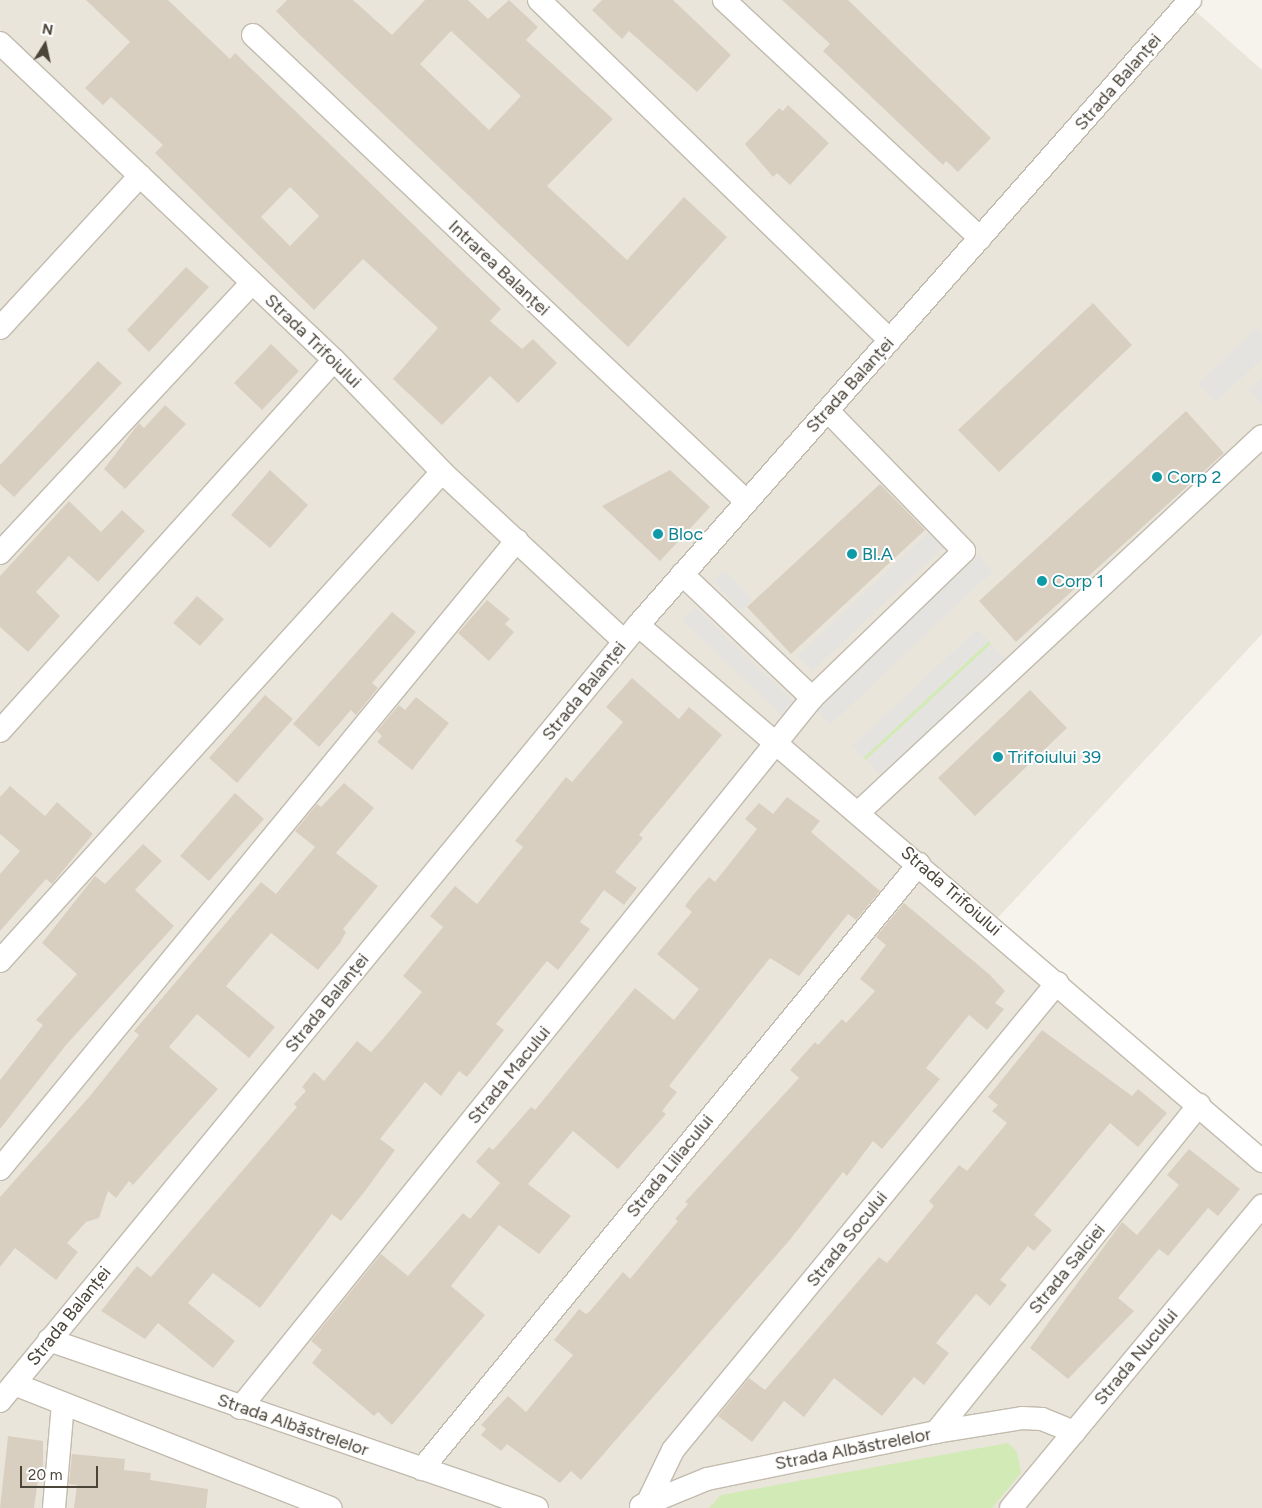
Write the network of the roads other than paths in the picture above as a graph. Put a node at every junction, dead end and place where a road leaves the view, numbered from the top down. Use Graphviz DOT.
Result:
graph roads {
  1 [pos="539,0"];
  2 [pos="724,0"];
  3 [pos="1190,0"];
  4 [pos="253,35"];
  5 [pos="0,43"];
  6 [pos="140,176"];
  7 [pos="980,238"];
  8 [pos="252,283"];
  9 [pos="0,328"];
  10 [pos="890,340"];
  11 [pos="334,360"];
  12 [pos="828,411"];
  13 [pos="1262,436"];
  14 [pos="442,472"];
  15 [pos="746,501"];
  16 [pos="517,540"];
  17 [pos="0,553"];
  18 [pos="682,574"];
  19 [pos="631,633"];
  20 [pos="812,698"];
  21 [pos="0,731"];
  22 [pos="778,742"];
  23 [pos="859,812"];
  24 [pos="919,864"];
  25 [pos="0,961"];
  26 [pos="1058,983"];
  27 [pos="1198,1105"];
  28 [pos="1262,1160"];
  29 [pos="0,1169"];
  30 [pos="1262,1206"];
  31 [pos="50,1340"];
  32 [pos="7,1392"];
  33 [pos="63,1403"];
  34 [pos="240,1408"];
  35 [pos="936,1432"];
  36 [pos="1074,1432"];
  37 [pos="422,1469"];
  38 [pos="643,1506"];
  39 [pos="54,1508"];
  40 [pos="330,1508"];
  41 [pos="537,1508"];
  42 [pos="1011,1508"];
  1 -- 10 [label="street"];
  2 -- 7 [label="street"];
  3 -- 7 [label="street, Strada Balanței"];
  4 -- 15 [label="street, Intrarea Balanței"];
  5 -- 6 [label="street, Strada Trifoiului"];
  6 -- 8 [label="street, Strada Trifoiului"];
  6 -- 9 [label="street"];
  7 -- 10 [label="street, Strada Balanței"];
  8 -- 11 [label="street, Strada Trifoiului"];
  8 -- 17 [label="street"];
  10 -- 12 [label="street, Strada Balanței"];
  11 -- 14 [label="street, Strada Trifoiului"];
  11 -- 21 [label="street"];
  12 -- 15 [label="street, Strada Balanței"];
  12 -- 20 [label="street, Strada Macului"];
  13 -- 23 [label="street"];
  14 -- 16 [label="street, Strada Trifoiului"];
  14 -- 25 [label="street"];
  15 -- 18 [label="street, Strada Balanței"];
  16 -- 19 [label="street, Strada Trifoiului"];
  16 -- 29 [label="street"];
  18 -- 19 [label="street, Strada Balanței"];
  18 -- 20 [label="street"];
  19 -- 22 [label="street, Strada Trifoiului"];
  19 -- 31 [label="street, Strada Balanței"];
  20 -- 22 [label="street, Strada Macului"];
  22 -- 23 [label="street, Strada Trifoiului"];
  22 -- 34 [label="street, Strada Macului"];
  23 -- 24 [label="street, Strada Trifoiului"];
  24 -- 26 [label="street, Strada Trifoiului"];
  24 -- 37 [label="street, Strada Liliacului"];
  26 -- 27 [label="street, Strada Trifoiului"];
  26 -- 38 [label="street, Strada Socului"];
  27 -- 28 [label="street, Strada Trifoiului"];
  27 -- 35 [label="street, Strada Salciei"];
  30 -- 36 [label="street, Strada Nucului"];
  31 -- 32 [label="street, Strada Balanței"];
  31 -- 34 [label="street, Strada Albăstrelelor"];
  32 -- 33 [label="street"];
  33 -- 39 [label="street"];
  33 -- 40 [label="street"];
  34 -- 37 [label="street, Strada Albăstrelelor"];
  35 -- 36 [label="street, Strada Albăstrelelor"];
  35 -- 38 [label="street, Strada Albăstrelelor"];
  36 -- 42 [label="street, Strada Nucului"];
  37 -- 41 [label="street, Strada Albăstrelelor"];
}
